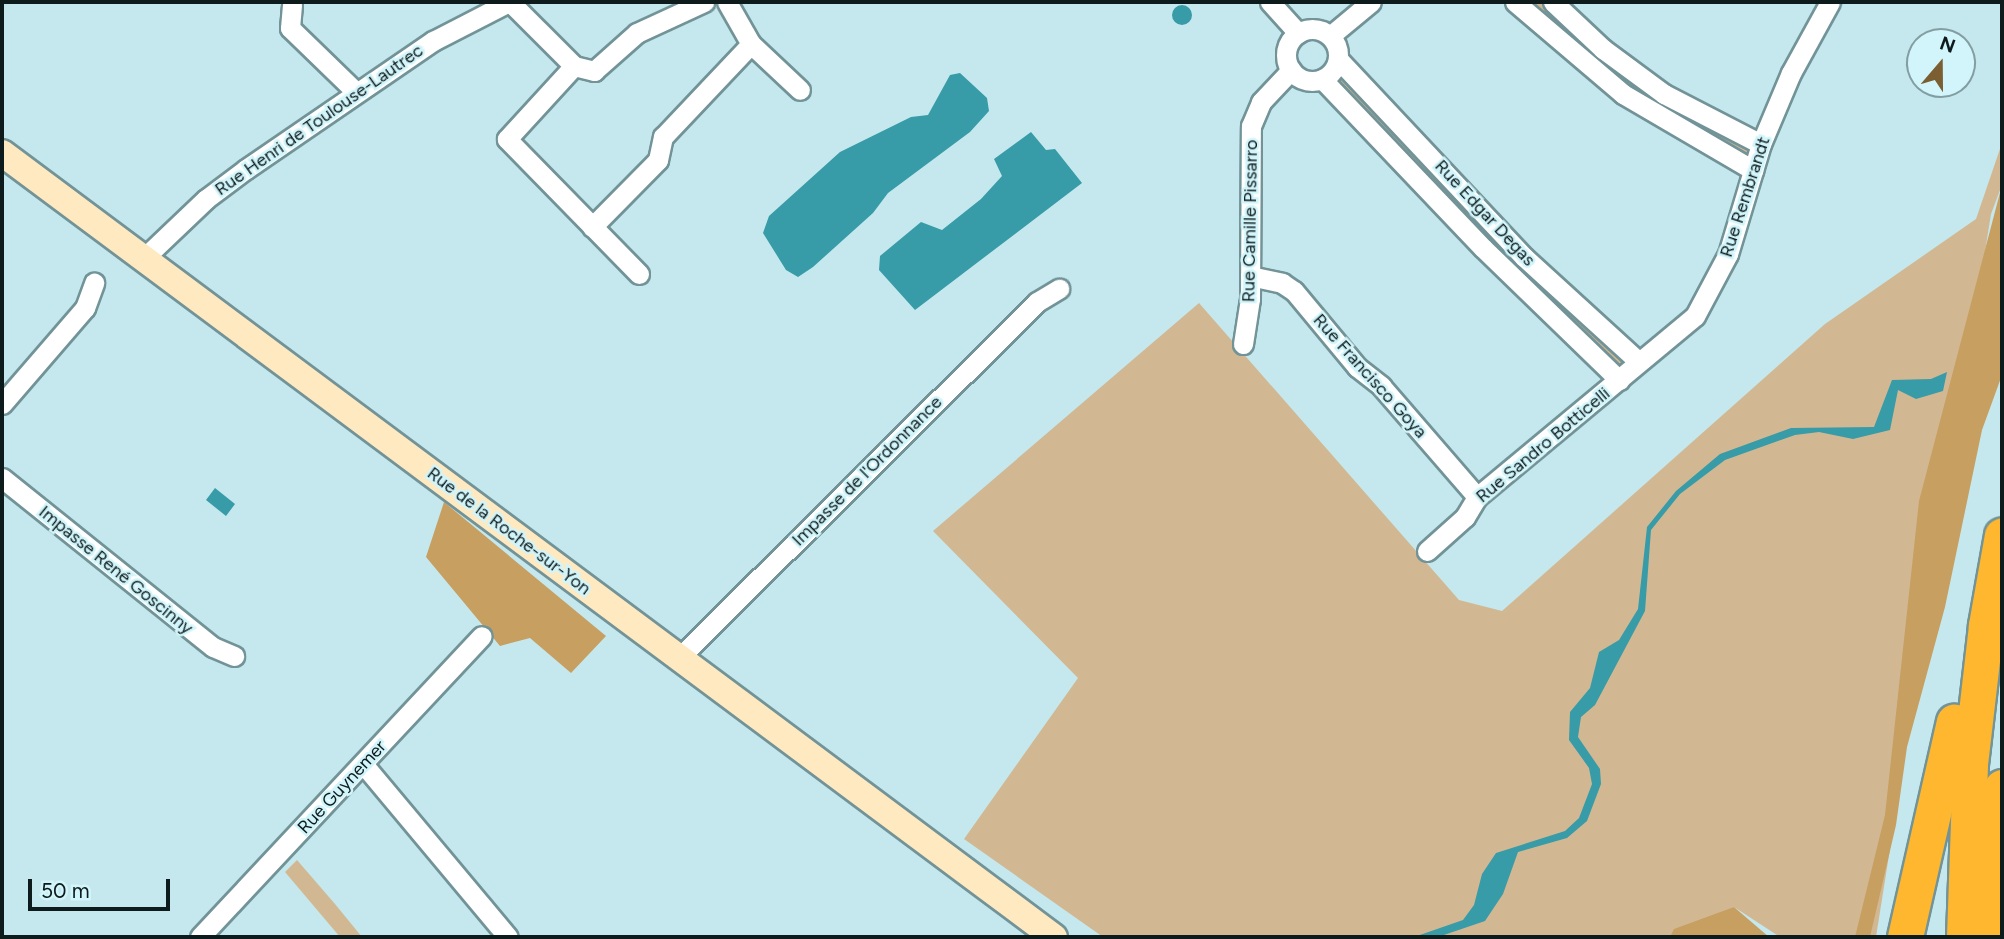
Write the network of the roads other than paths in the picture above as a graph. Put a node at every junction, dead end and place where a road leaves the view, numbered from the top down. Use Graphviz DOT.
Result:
graph roads {
  1 [pos="509,2"];
  2 [pos="704,2"];
  3 [pos="727,2"];
  4 [pos="1270,2"];
  5 [pos="1371,2"];
  6 [pos="1515,2"];
  7 [pos="1553,2"];
  8 [pos="1830,2"];
  9 [pos="292,5"];
  10 [pos="1298,33"];
  11 [pos="1330,36"];
  12 [pos="751,44"];
  13 [pos="1338,59"];
  14 [pos="574,66"];
  15 [pos="1291,70"];
  16 [pos="1322,79"];
  17 [pos="800,90"];
  18 [pos="357,93"];
  19 [pos="1761,144"];
  20 [pos="2,153"];
  21 [pos="1753,170"];
  22 [pos="593,227"];
  23 [pos="143,259"];
  24 [pos="639,274"];
  25 [pos="1250,276"];
  26 [pos="94,283"];
  27 [pos="1059,289"];
  28 [pos="1243,344"];
  29 [pos="1629,370"];
  30 [pos="2,404"];
  31 [pos="2,478"];
  32 [pos="1477,497"];
  33 [pos="2002,535"];
  34 [pos="1427,551"];
  35 [pos="1986,625"];
  36 [pos="482,636"];
  37 [pos="234,656"];
  38 [pos="679,657"];
  39 [pos="364,765"];
  40 [pos="2002,787"];
  41 [pos="200,937"];
  42 [pos="508,937"];
  43 [pos="1054,937"];
  44 [pos="1905,937"];
  45 [pos="1964,937"];
  46 [pos="1998,937"];
  1 -- 14 [label="street"];
  1 -- 18 [label="street, Rue Henri de Toulouse-Lautrec"];
  2 -- 14 [label="street"];
  3 -- 12 [label="street"];
  4 -- 10 [label="street"];
  5 -- 11 [label="street"];
  6 -- 21 [label="street"];
  7 -- 19 [label="street"];
  8 -- 19 [label="street, Rue Rembrandt"];
  9 -- 18 [label="street"];
  10 -- 11 [label="street"];
  10 -- 15 [label="street"];
  11 -- 13 [label="street"];
  12 -- 17 [label="street"];
  12 -- 22 [label="street"];
  13 -- 16 [label="street"];
  13 -- 29 [label="street, Rue Edgar Degas"];
  14 -- 22 [label="street"];
  15 -- 16 [label="street"];
  15 -- 25 [label="street, Rue Camille Pissarro"];
  16 -- 29 [label="street, Rue Edgar Degas"];
  18 -- 23 [label="street, Rue Henri de Toulouse-Lautrec"];
  19 -- 21 [label="street, Rue Rembrandt"];
  20 -- 23 [label="main road, Rue de la Roche-sur-Yon"];
  21 -- 29 [label="street, Rue Rembrandt"];
  22 -- 24 [label="street"];
  23 -- 38 [label="main road, Rue de la Roche-sur-Yon"];
  25 -- 28 [label="street, Rue Camille Pissarro"];
  25 -- 32 [label="street, Rue Francisco Goya"];
  26 -- 30 [label="street"];
  27 -- 38 [label="street, Impasse de l'Ordonnance"];
  29 -- 32 [label="street, Rue Sandro Botticelli"];
  31 -- 37 [label="street, Impasse René Goscinny"];
  32 -- 34 [label="street, Rue Sandro Botticelli"];
  33 -- 35 [label="highway"];
  35 -- 44 [label="highway"];
  35 -- 45 [label="highway"];
  36 -- 39 [label="street, Rue Guynemer"];
  38 -- 43 [label="main road, Rue de la Roche-sur-Yon"];
  39 -- 41 [label="street, Rue Guynemer"];
  39 -- 42 [label="street"];
  40 -- 46 [label="highway"];
}
